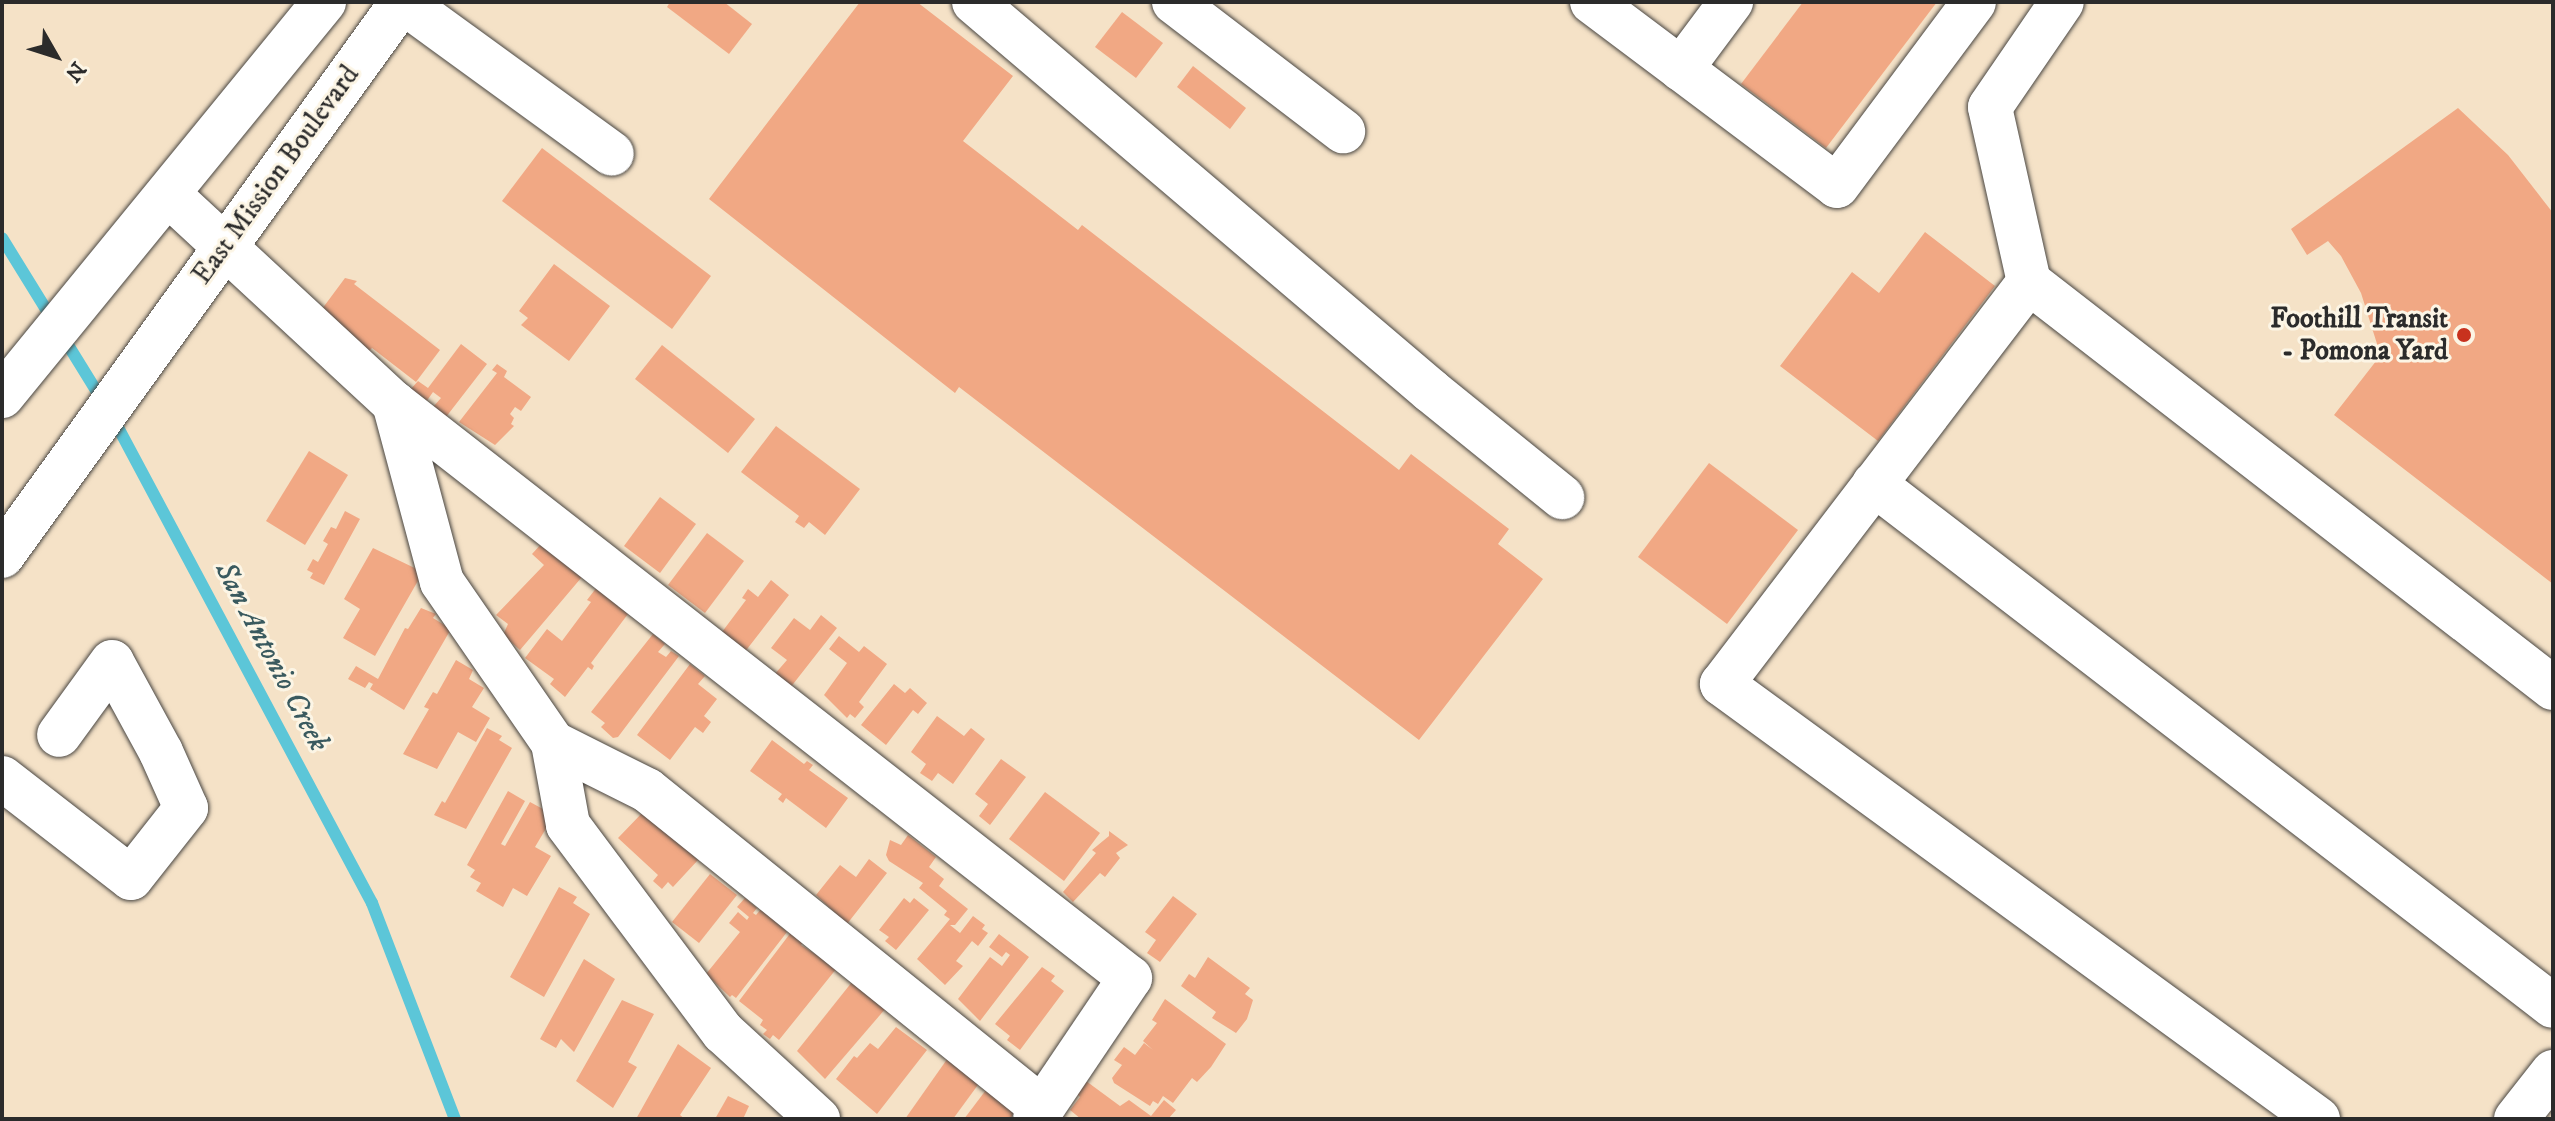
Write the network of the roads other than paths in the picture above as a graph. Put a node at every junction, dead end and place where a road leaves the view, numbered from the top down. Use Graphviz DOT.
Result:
graph roads {
  1 [pos="324,2"];
  2 [pos="402,2"];
  3 [pos="974,2"];
  4 [pos="1174,2"];
  5 [pos="1592,2"];
  6 [pos="1731,2"];
  7 [pos="1974,2"];
  8 [pos="2062,2"];
  9 [pos="1681,69"];
  10 [pos="1343,131"];
  11 [pos="612,154"];
  12 [pos="168,194"];
  13 [pos="223,247"];
  14 [pos="2029,282"];
  15 [pos="14,380"];
  16 [pos="394,403"];
  17 [pos="1874,484"];
  18 [pos="1562,497"];
  19 [pos="2,556"];
  20 [pos="2553,688"];
  21 [pos="59,735"];
  22 [pos="553,743"];
  23 [pos="2,778"];
  24 [pos="2553,1006"];
  25 [pos="2553,1072"];
  26 [pos="1038,1114"];
  27 [pos="818,1119"];
  28 [pos="2318,1119"];
  29 [pos="2516,1119"];
  1 -- 12 [label="main road"];
  2 -- 11 [label="main road"];
  2 -- 13 [label="main road, East Mission Boulevard"];
  3 -- 18 [label="main road"];
  4 -- 10 [label="main road"];
  5 -- 9 [label="main road"];
  6 -- 9 [label="main road"];
  7 -- 9 [label="main road"];
  8 -- 14 [label="main road"];
  12 -- 13 [label="main road"];
  12 -- 15 [label="main road"];
  13 -- 16 [label="main road"];
  13 -- 19 [label="main road, East Mission Boulevard"];
  14 -- 17 [label="main road"];
  14 -- 20 [label="main road"];
  16 -- 22 [label="main road"];
  16 -- 26 [label="main road"];
  17 -- 24 [label="main road"];
  17 -- 28 [label="main road"];
  21 -- 23 [label="main road"];
  22 -- 26 [label="main road"];
  22 -- 27 [label="main road"];
  25 -- 29 [label="main road"];
}
